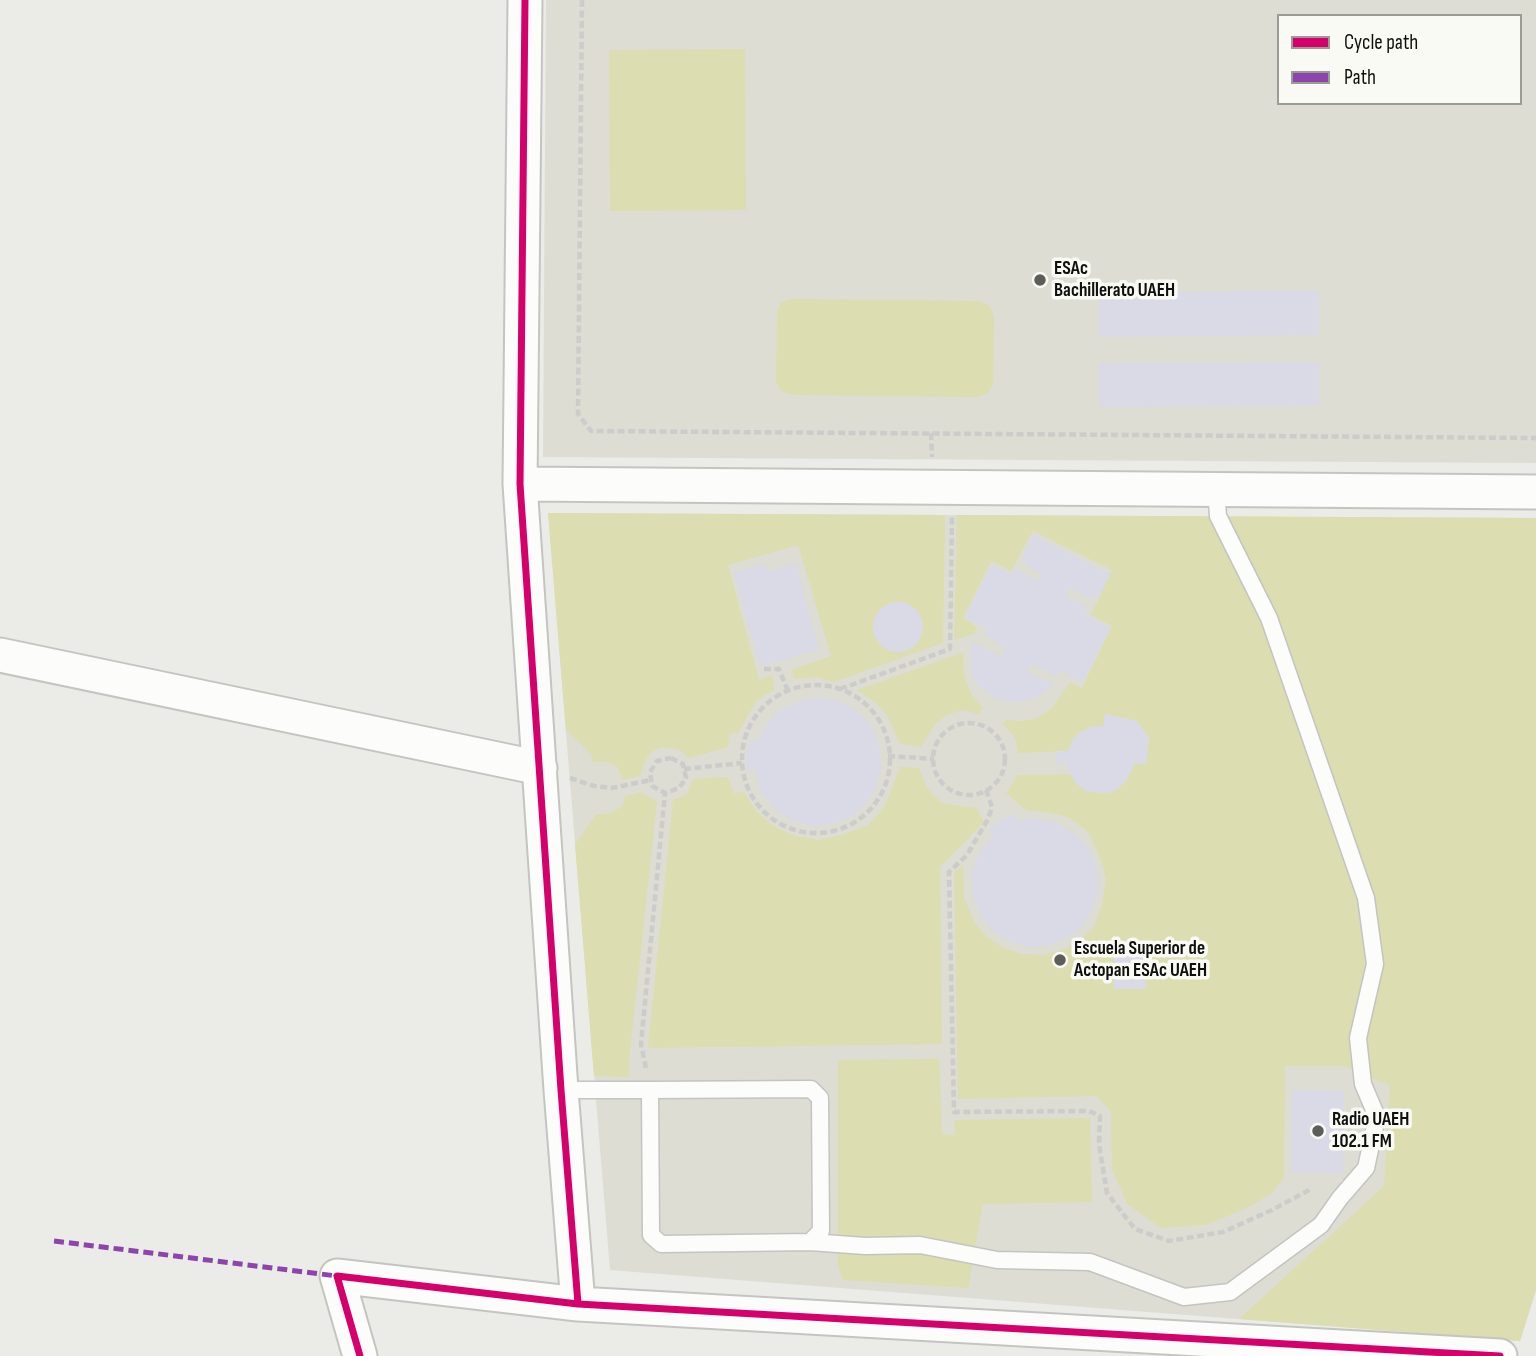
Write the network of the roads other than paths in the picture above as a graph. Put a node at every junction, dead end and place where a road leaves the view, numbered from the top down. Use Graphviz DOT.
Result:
graph roads {
  1 [pos="525,0"];
  2 [pos="520,484"];
  3 [pos="1216,489"];
  4 [pos="1536,492"];
  5 [pos="0,655"];
  6 [pos="540,768"];
  7 [pos="561,1090"];
  8 [pos="650,1090"];
  9 [pos="810,1242"];
  10 [pos="578,1304"];
  11 [pos="360,1356"];
  12 [pos="1500,1356"];
  1 -- 2 [label="street"];
  2 -- 3 [label="street"];
  2 -- 6 [label="street"];
  3 -- 4 [label="street"];
  3 -- 9 [label="lane"];
  5 -- 6 [label="street"];
  6 -- 7 [label="street"];
  7 -- 8 [label="lane"];
  7 -- 10 [label="street"];
  8 -- 9 [label="lane"];
  8 -- 9 [label="lane"];
  10 -- 11 [label="street"];
  10 -- 12 [label="street"];
}
